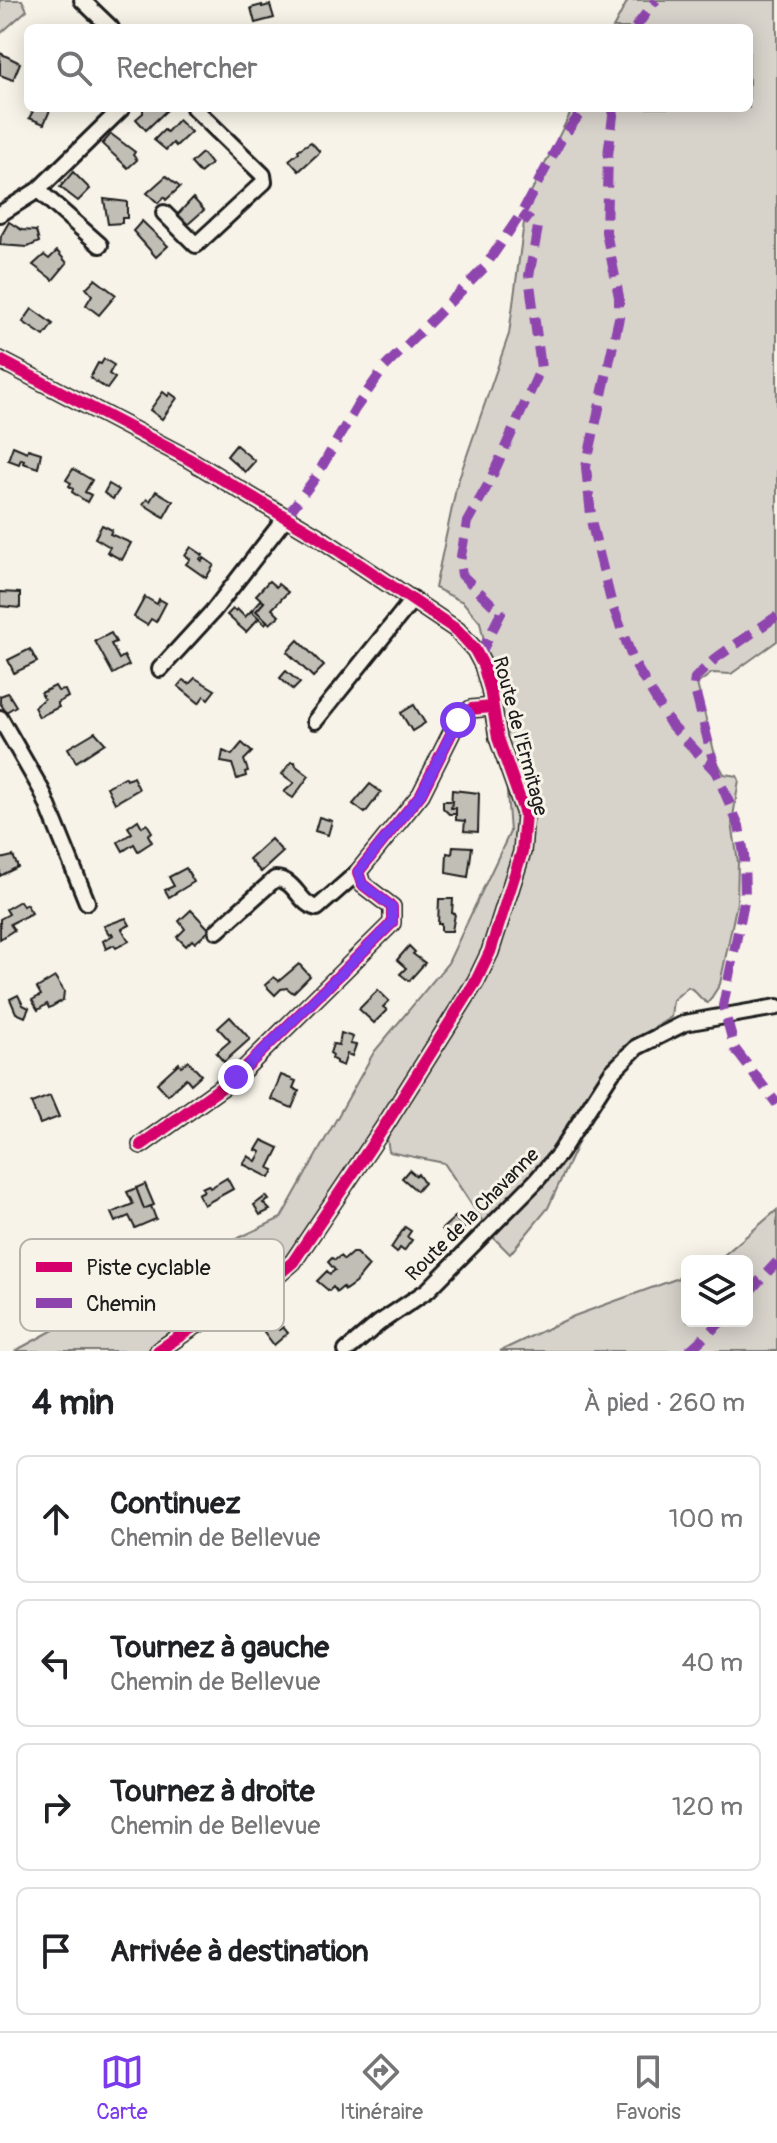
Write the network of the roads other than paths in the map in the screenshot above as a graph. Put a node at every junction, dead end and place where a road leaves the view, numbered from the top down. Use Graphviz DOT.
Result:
graph roads {
  1 [pos="82,0"];
  2 [pos="107,24"];
  3 [pos="118,112"];
  4 [pos="198,112"];
  5 [pos="38,190"];
  6 [pos="164,213"];
  7 [pos="0,214"];
  8 [pos="100,245"];
  9 [pos="0,360"];
  10 [pos="286,517"];
  11 [pos="410,597"];
  12 [pos="160,669"];
  13 [pos="492,707"];
  14 [pos="314,715"];
  15 [pos="0,718"];
  16 [pos="358,872"];
  17 [pos="87,902"];
  18 [pos="217,931"];
  19 [pos="777,1007"];
  20 [pos="141,1145"];
  21 [pos="284,1270"];
  22 [pos="187,1331"];
  23 [pos="158,1351"];
  24 [pos="346,1351"];
  1 -- 2 [label="street"];
  3 -- 5 [label="street"];
  4 -- 6 [label="street"];
  5 -- 7 [label="street"];
  5 -- 8 [label="street"];
  9 -- 10 [label="street, Route de l'Ermitage"];
  10 -- 11 [label="street, Route de l'Ermitage"];
  10 -- 12 [label="street"];
  11 -- 13 [label="street, Route de l'Ermitage"];
  11 -- 14 [label="street"];
  13 -- 16 [label="street"];
  13 -- 21 [label="street, Route de l'Ermitage"];
  15 -- 17 [label="street"];
  16 -- 18 [label="street"];
  16 -- 20 [label="street"];
  19 -- 24 [label="street, Route de la Chavanne"];
  22 -- 23 [label="street, Route de l'Ermitage"];
}
